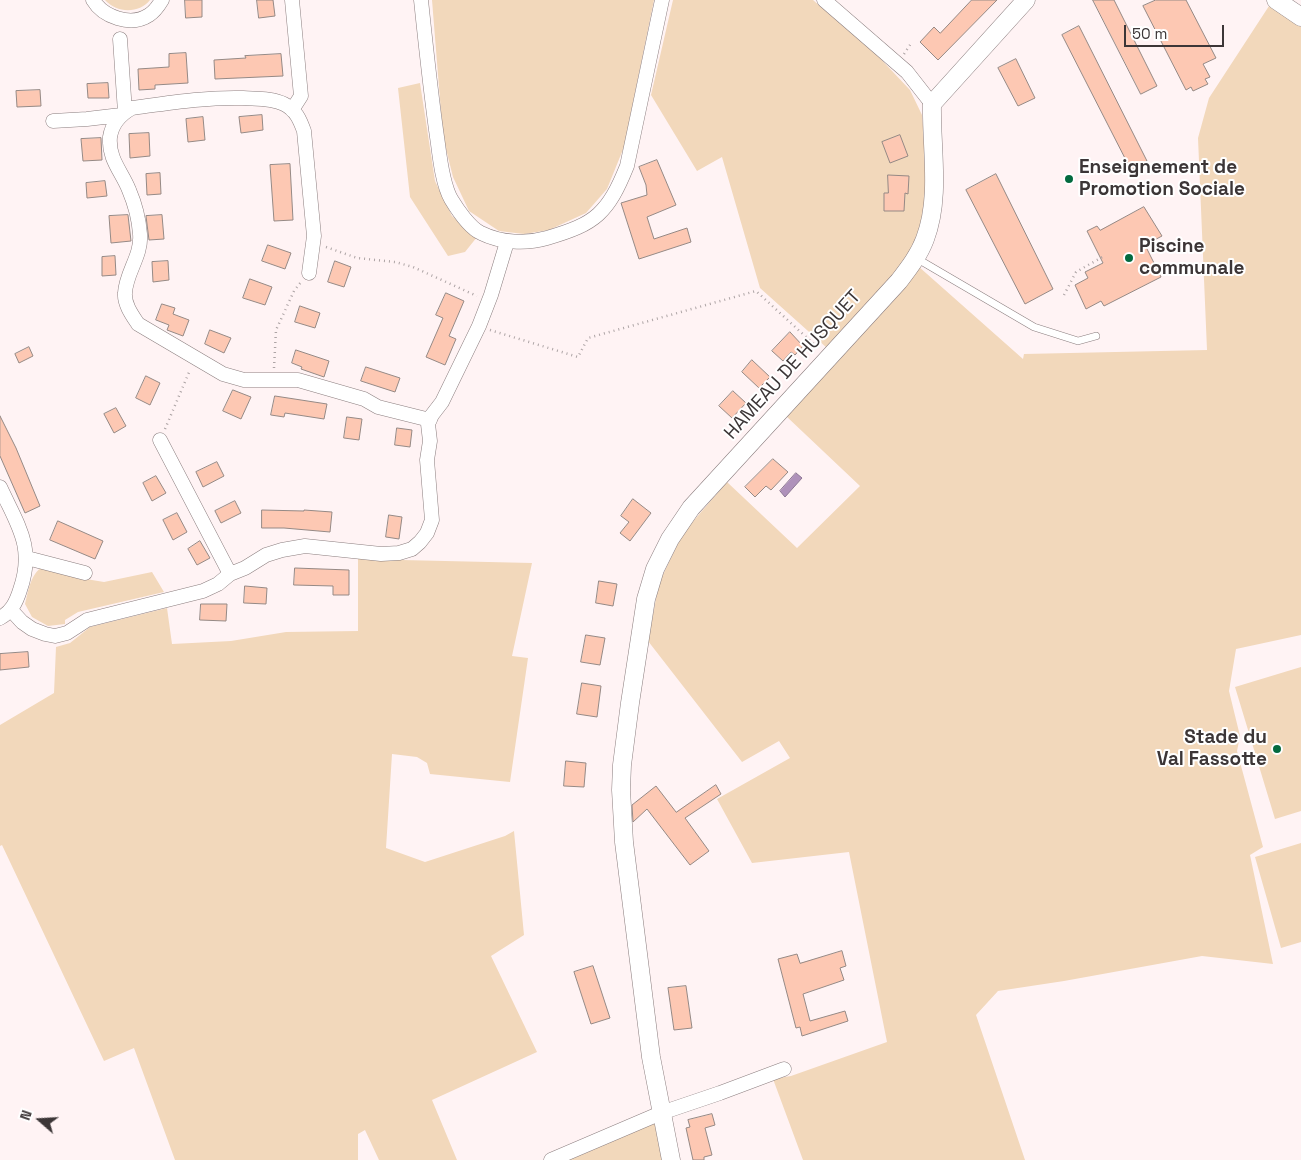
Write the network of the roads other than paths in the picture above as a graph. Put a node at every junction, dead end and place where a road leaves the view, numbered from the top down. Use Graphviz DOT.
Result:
graph roads {
  1 [pos="93,0"];
  2 [pos="162,0"];
  3 [pos="292,0"];
  4 [pos="421,0"];
  5 [pos="662,0"];
  6 [pos="824,0"];
  7 [pos="1026,0"];
  8 [pos="1276,0"];
  9 [pos="1301,17"];
  10 [pos="120,39"];
  11 [pos="932,104"];
  12 [pos="292,110"];
  13 [pos="123,113"];
  14 [pos="53,121"];
  15 [pos="507,242"];
  16 [pos="916,257"];
  17 [pos="309,273"];
  18 [pos="1096,336"];
  19 [pos="430,420"];
  20 [pos="160,440"];
  21 [pos="0,487"];
  22 [pos="27,558"];
  23 [pos="84,573"];
  24 [pos="230,574"];
  25 [pos="11,610"];
  26 [pos="0,618"];
  27 [pos="784,1069"];
  28 [pos="661,1113"];
  29 [pos="550,1160"];
  30 [pos="671,1160"];
  1 -- 2 [label="street"];
  3 -- 12 [label="street"];
  4 -- 15 [label="street"];
  5 -- 15 [label="street"];
  6 -- 11 [label="street"];
  7 -- 11 [label="street"];
  8 -- 9 [label="street"];
  10 -- 13 [label="street"];
  11 -- 16 [label="street, HAMEAU DE HUSQUET"];
  12 -- 13 [label="street"];
  12 -- 17 [label="street"];
  13 -- 14 [label="street"];
  13 -- 19 [label="street"];
  15 -- 19 [label="street"];
  16 -- 18 [label="lane"];
  16 -- 28 [label="street, HAMEAU DE HUSQUET"];
  19 -- 24 [label="street"];
  20 -- 24 [label="street"];
  21 -- 22 [label="street"];
  22 -- 23 [label="street"];
  22 -- 25 [label="street"];
  24 -- 25 [label="street"];
  25 -- 26 [label="street"];
  27 -- 28 [label="street"];
  28 -- 29 [label="street"];
  28 -- 30 [label="street, HAMEAU DE HUSQUET"];
}
